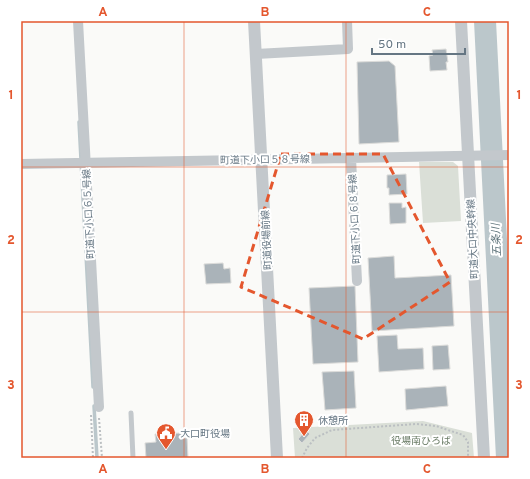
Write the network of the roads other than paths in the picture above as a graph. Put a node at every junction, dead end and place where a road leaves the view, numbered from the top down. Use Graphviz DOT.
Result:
graph roads {
  1 [pos="78,21"];
  2 [pos="254,21"];
  3 [pos="347,21"];
  4 [pos="461,21"];
  5 [pos="256,54"];
  6 [pos="509,155"];
  7 [pos="472,156"];
  8 [pos="351,158"];
  9 [pos="262,159"];
  10 [pos="86,163"];
  11 [pos="21,164"];
  12 [pos="357,281"];
  13 [pos="99,407"];
  14 [pos="131,413"];
  15 [pos="133,458"];
  16 [pos="277,458"];
  17 [pos="484,458"];
  1 -- 10 [label="street, 町道下小口６５号線"];
  2 -- 5 [label="street, 町道役場前線"];
  3 -- 5 [label="street"];
  4 -- 7 [label="street, 町道大口中央幹線"];
  5 -- 9 [label="street, 町道役場前線"];
  6 -- 7 [label="street, 町道下小口５８号線"];
  7 -- 8 [label="street, 町道下小口５８号線"];
  7 -- 17 [label="street, 町道大口中央幹線"];
  8 -- 9 [label="street, 町道下小口５８号線"];
  8 -- 12 [label="street, 町道下小口６８号線"];
  9 -- 10 [label="street, 町道下小口５８号線"];
  9 -- 16 [label="street, 町道役場前線"];
  10 -- 11 [label="street, 町道下小口５８号線"];
  10 -- 13 [label="street, 町道下小口６５号線"];
  14 -- 15 [label="lane"];
}
